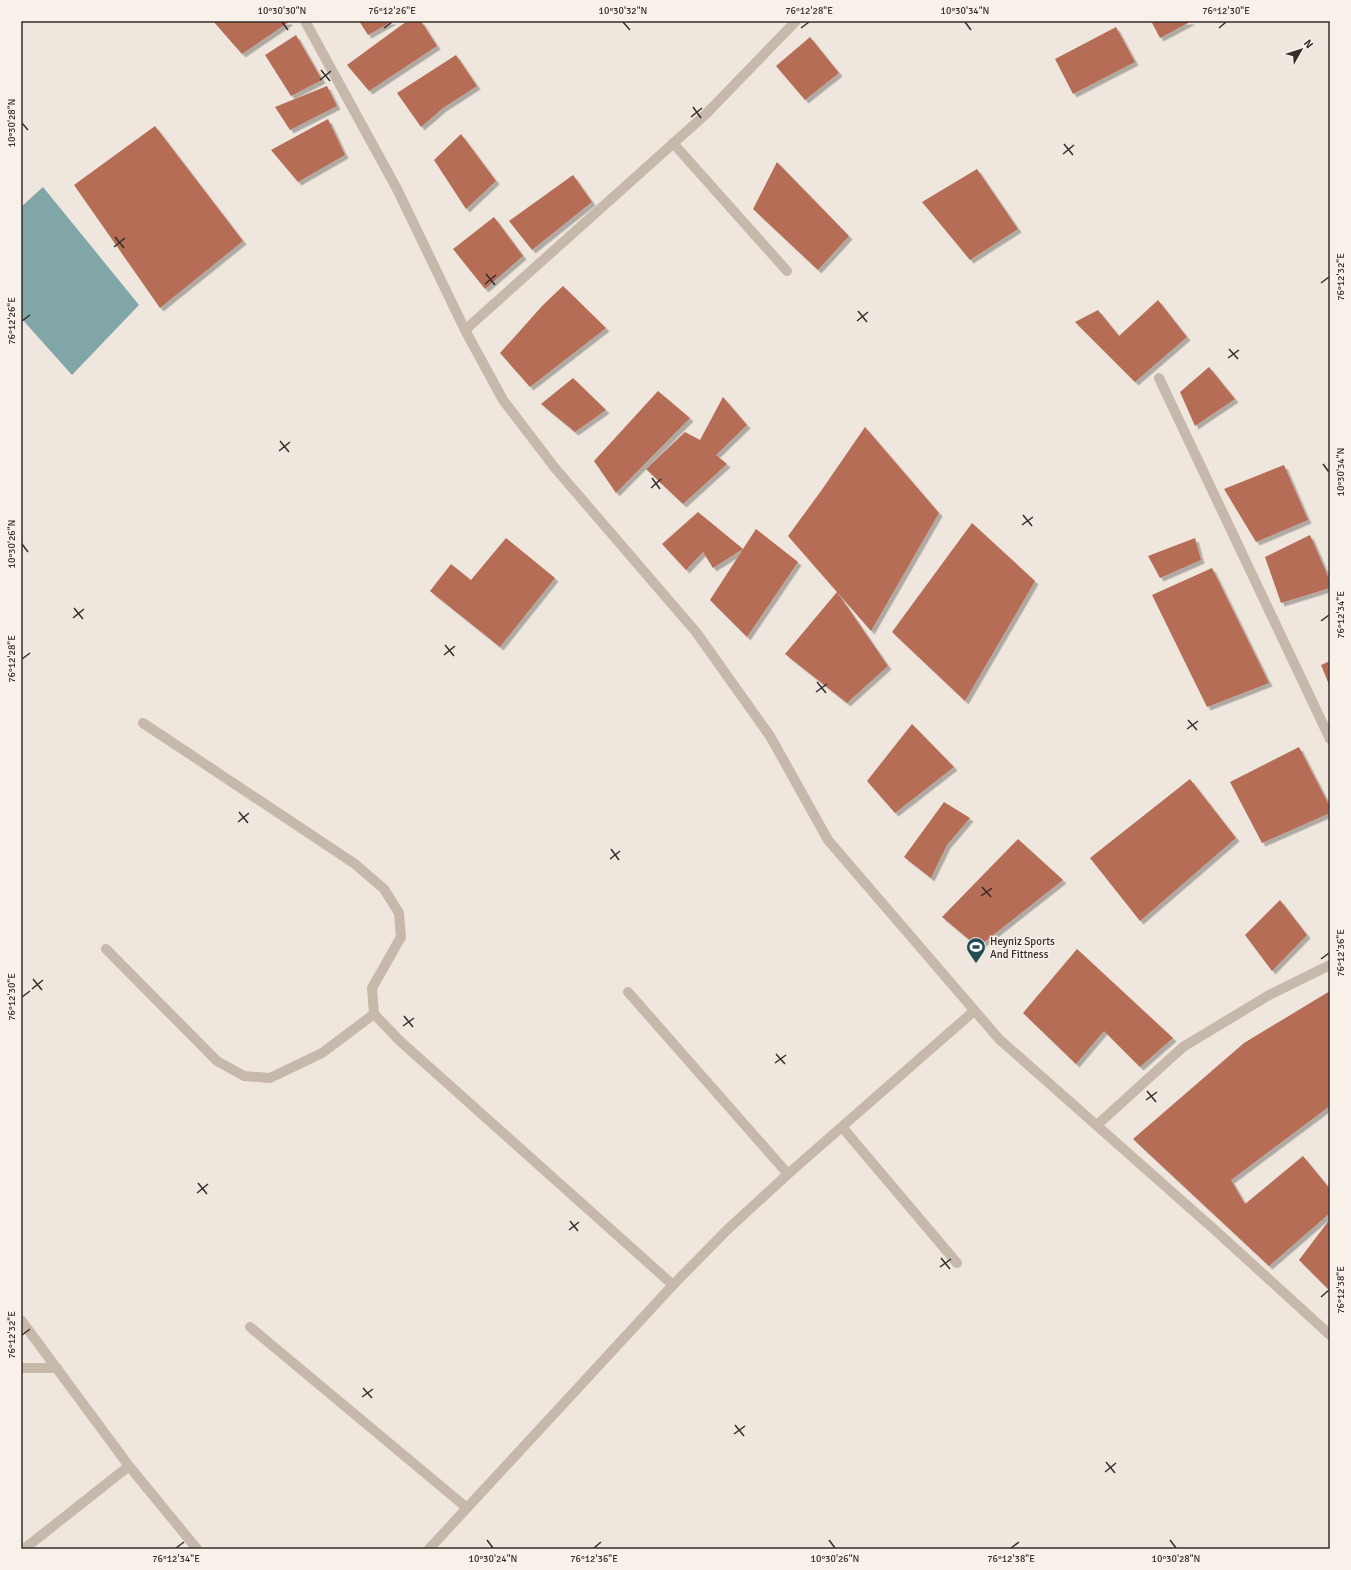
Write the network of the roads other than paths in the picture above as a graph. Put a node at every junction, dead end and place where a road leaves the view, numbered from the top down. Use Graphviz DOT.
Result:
graph roads {
  1 [pos="305,21"];
  2 [pos="796,21"];
  3 [pos="673,143"];
  4 [pos="787,271"];
  5 [pos="464,330"];
  6 [pos="1159,378"];
  7 [pos="143,723"];
  8 [pos="1330,739"];
  9 [pos="106,949"];
  10 [pos="1330,965"];
  11 [pos="628,992"];
  12 [pos="974,1011"];
  13 [pos="374,1014"];
  14 [pos="1097,1126"];
  15 [pos="842,1127"];
  16 [pos="788,1174"];
  17 [pos="957,1263"];
  18 [pos="673,1285"];
  19 [pos="21,1320"];
  20 [pos="250,1327"];
  21 [pos="1330,1335"];
  22 [pos="21,1368"];
  23 [pos="56,1368"];
  24 [pos="130,1466"];
  25 [pos="467,1508"];
  26 [pos="24,1549"];
  27 [pos="197,1549"];
  28 [pos="429,1549"];
  1 -- 5 [label="street"];
  2 -- 3 [label="street"];
  3 -- 4 [label="street"];
  3 -- 5 [label="street"];
  5 -- 12 [label="street"];
  6 -- 8 [label="street"];
  7 -- 13 [label="street"];
  9 -- 13 [label="street"];
  10 -- 14 [label="street"];
  11 -- 16 [label="street"];
  12 -- 14 [label="street"];
  12 -- 15 [label="street"];
  13 -- 18 [label="street"];
  14 -- 21 [label="street"];
  15 -- 16 [label="street"];
  15 -- 17 [label="street"];
  16 -- 18 [label="street"];
  18 -- 25 [label="street"];
  19 -- 23 [label="street"];
  20 -- 25 [label="street"];
  22 -- 23 [label="street"];
  23 -- 24 [label="street"];
  24 -- 26 [label="street"];
  24 -- 27 [label="street"];
  25 -- 28 [label="street"];
}
